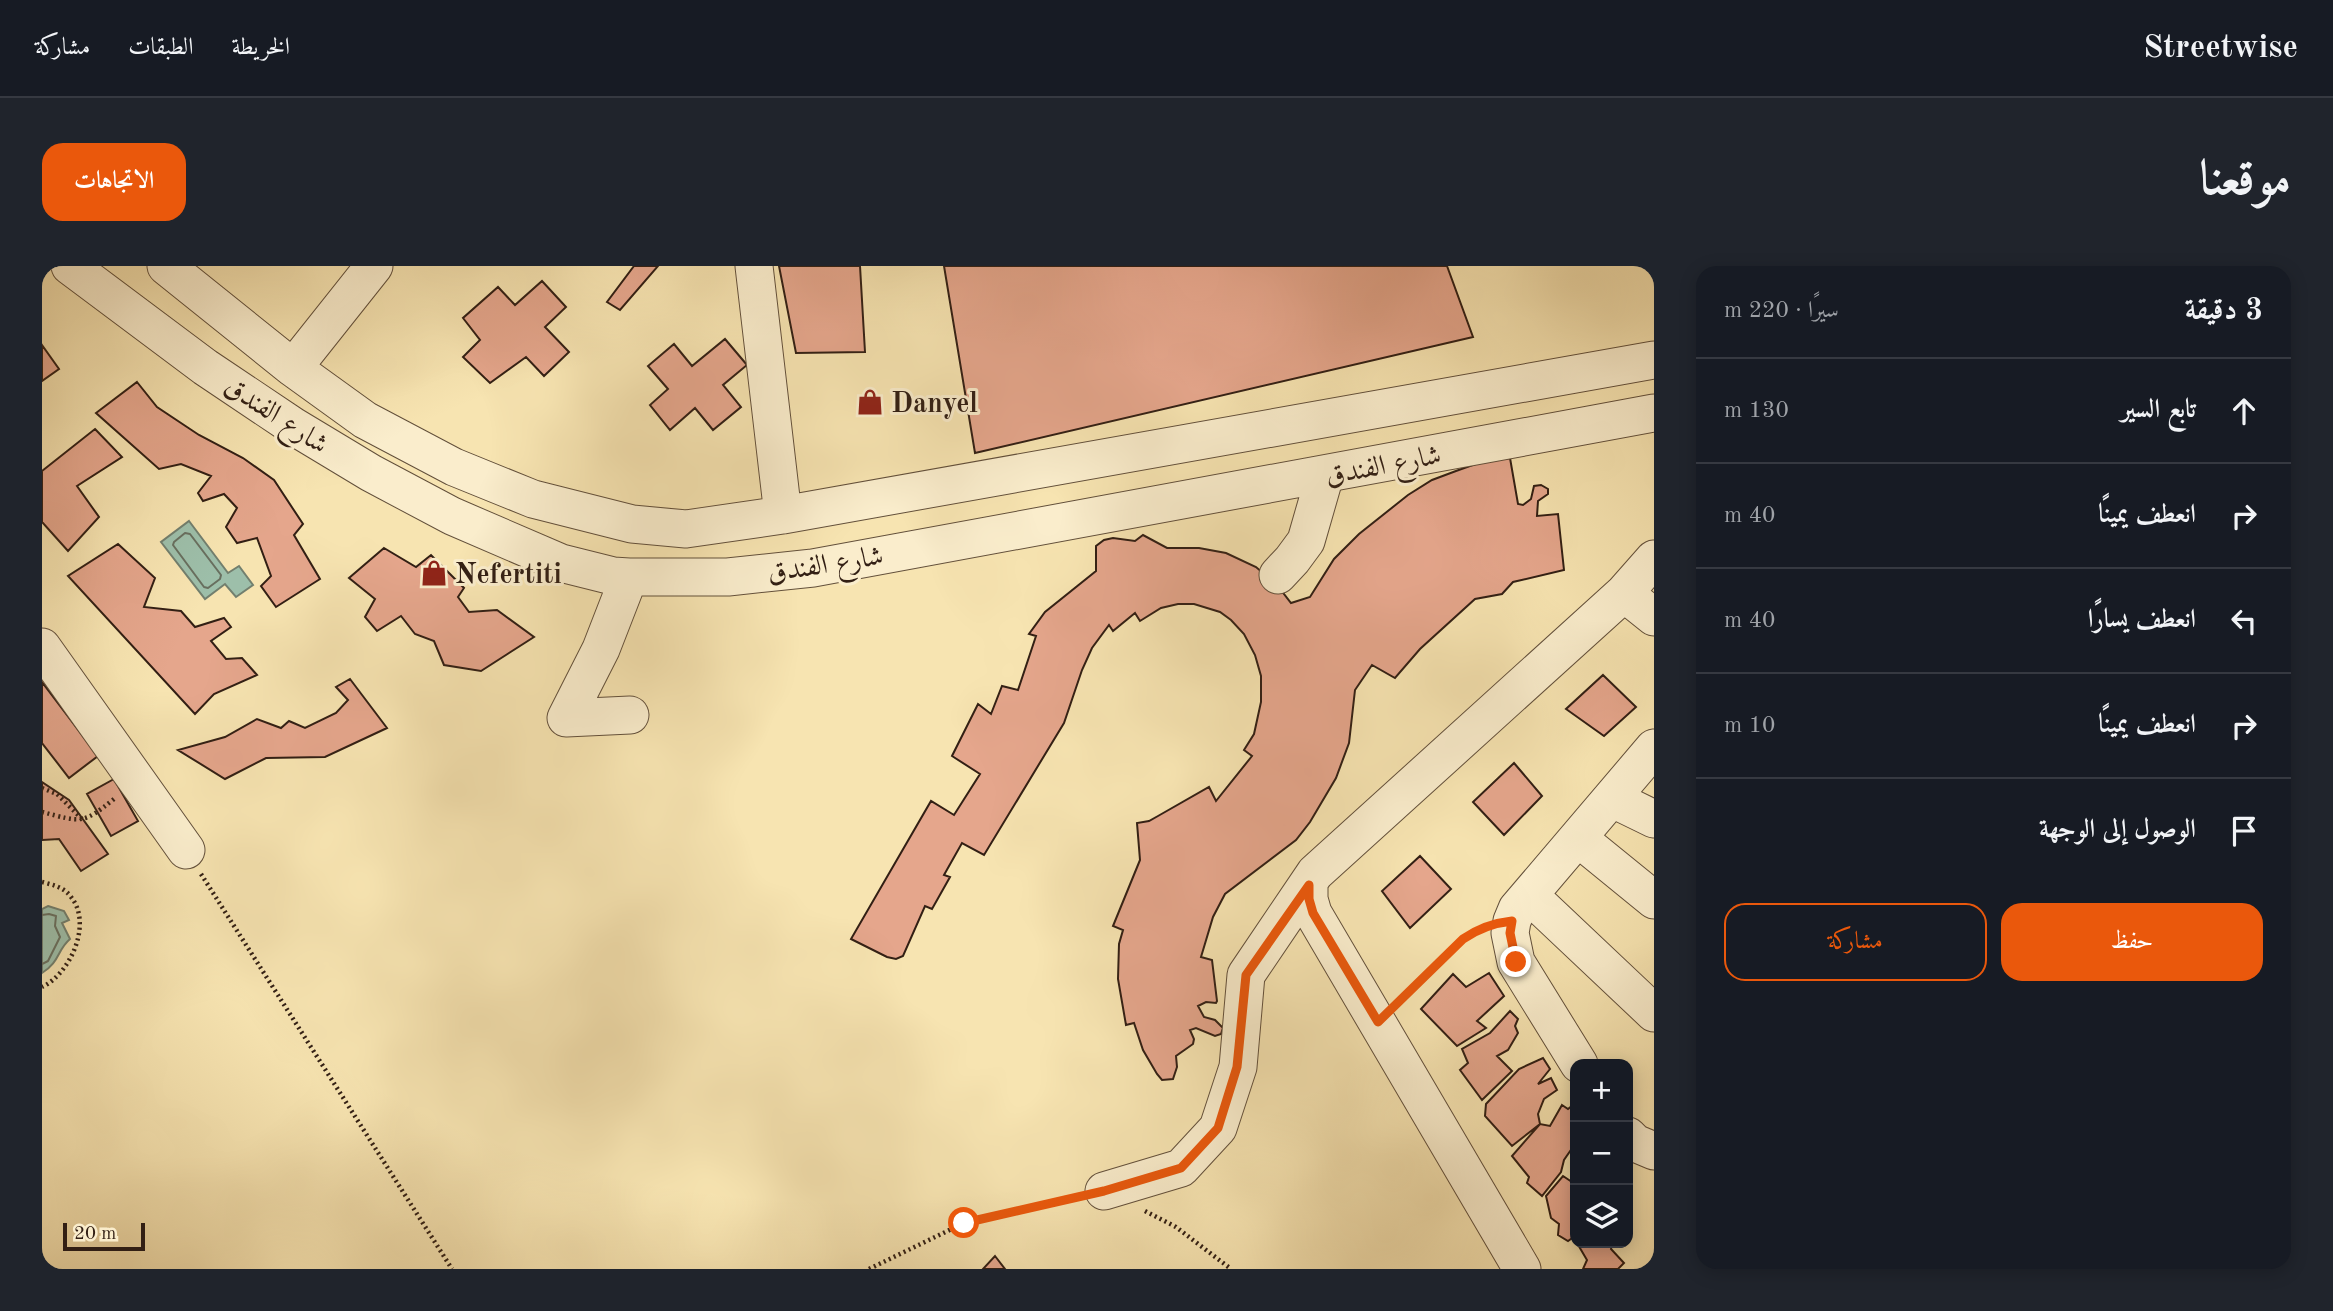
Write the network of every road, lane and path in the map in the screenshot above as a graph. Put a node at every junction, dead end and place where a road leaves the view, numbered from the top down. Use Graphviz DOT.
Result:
graph roads {
  1 [pos="70,266"];
  2 [pos="166,266"];
  3 [pos="374,266"];
  4 [pos="754,266"];
  5 [pos="1654,360"];
  6 [pos="293,368"];
  7 [pos="1654,413"];
  8 [pos="1325,475"];
  9 [pos="783,515"];
  10 [pos="1654,559"];
  11 [pos="1278,575"];
  12 [pos="629,577"];
  13 [pos="1623,593"];
  14 [pos="1654,617"];
  15 [pos="42,647"];
  16 [pos="630,715"];
  17 [pos="1654,748"];
  18 [pos="136,782"];
  19 [pos="42,788"];
  20 [pos="1613,799"];
  21 [pos="42,812"];
  22 [pos="82,819"];
  23 [pos="1654,819"];
  24 [pos="1578,838"];
  25 [pos="186,850"];
  26 [pos="42,882"];
  27 [pos="1309,885"];
  28 [pos="1654,900"];
  29 [pos="1521,908"];
  30 [pos="42,987"];
  31 [pos="1654,1013"];
  32 [pos="1378,1022"];
  33 [pos="1576,1059"];
  34 [pos="1633,1141"];
  35 [pos="1654,1151"];
  36 [pos="1104,1191"];
  37 [pos="452,1269"];
  38 [pos="869,1269"];
  39 [pos="1231,1269"];
  40 [pos="1522,1269"];
  1 -- 12 [label="street, شارع الفندق"];
  2 -- 6 [label="street, شارع الفندق"];
  3 -- 6 [label="street"];
  4 -- 9 [label="street"];
  5 -- 9 [label="street, شارع الفندق"];
  6 -- 9 [label="street, شارع الفندق"];
  7 -- 8 [label="street, شارع الفندق"];
  8 -- 11 [label="street"];
  8 -- 12 [label="street, شارع الفندق"];
  10 -- 13 [label="street"];
  12 -- 16 [label="street"];
  13 -- 14 [label="street"];
  13 -- 27 [label="street"];
  15 -- 18 [label="street"];
  17 -- 20 [label="street"];
  18 -- 22 [label="path"];
  18 -- 25 [label="street"];
  19 -- 22 [label="path"];
  20 -- 23 [label="street"];
  20 -- 24 [label="street"];
  21 -- 22 [label="path"];
  24 -- 28 [label="street"];
  24 -- 29 [label="street"];
  25 -- 37 [label="path"];
  26 -- 30 [label="path"];
  27 -- 32 [label="street"];
  27 -- 36 [label="street"];
  29 -- 31 [label="street"];
  29 -- 32 [label="path"];
  29 -- 33 [label="street"];
  32 -- 40 [label="street"];
  34 -- 35 [label="street"];
  36 -- 38 [label="path"];
  36 -- 39 [label="path"];
}
